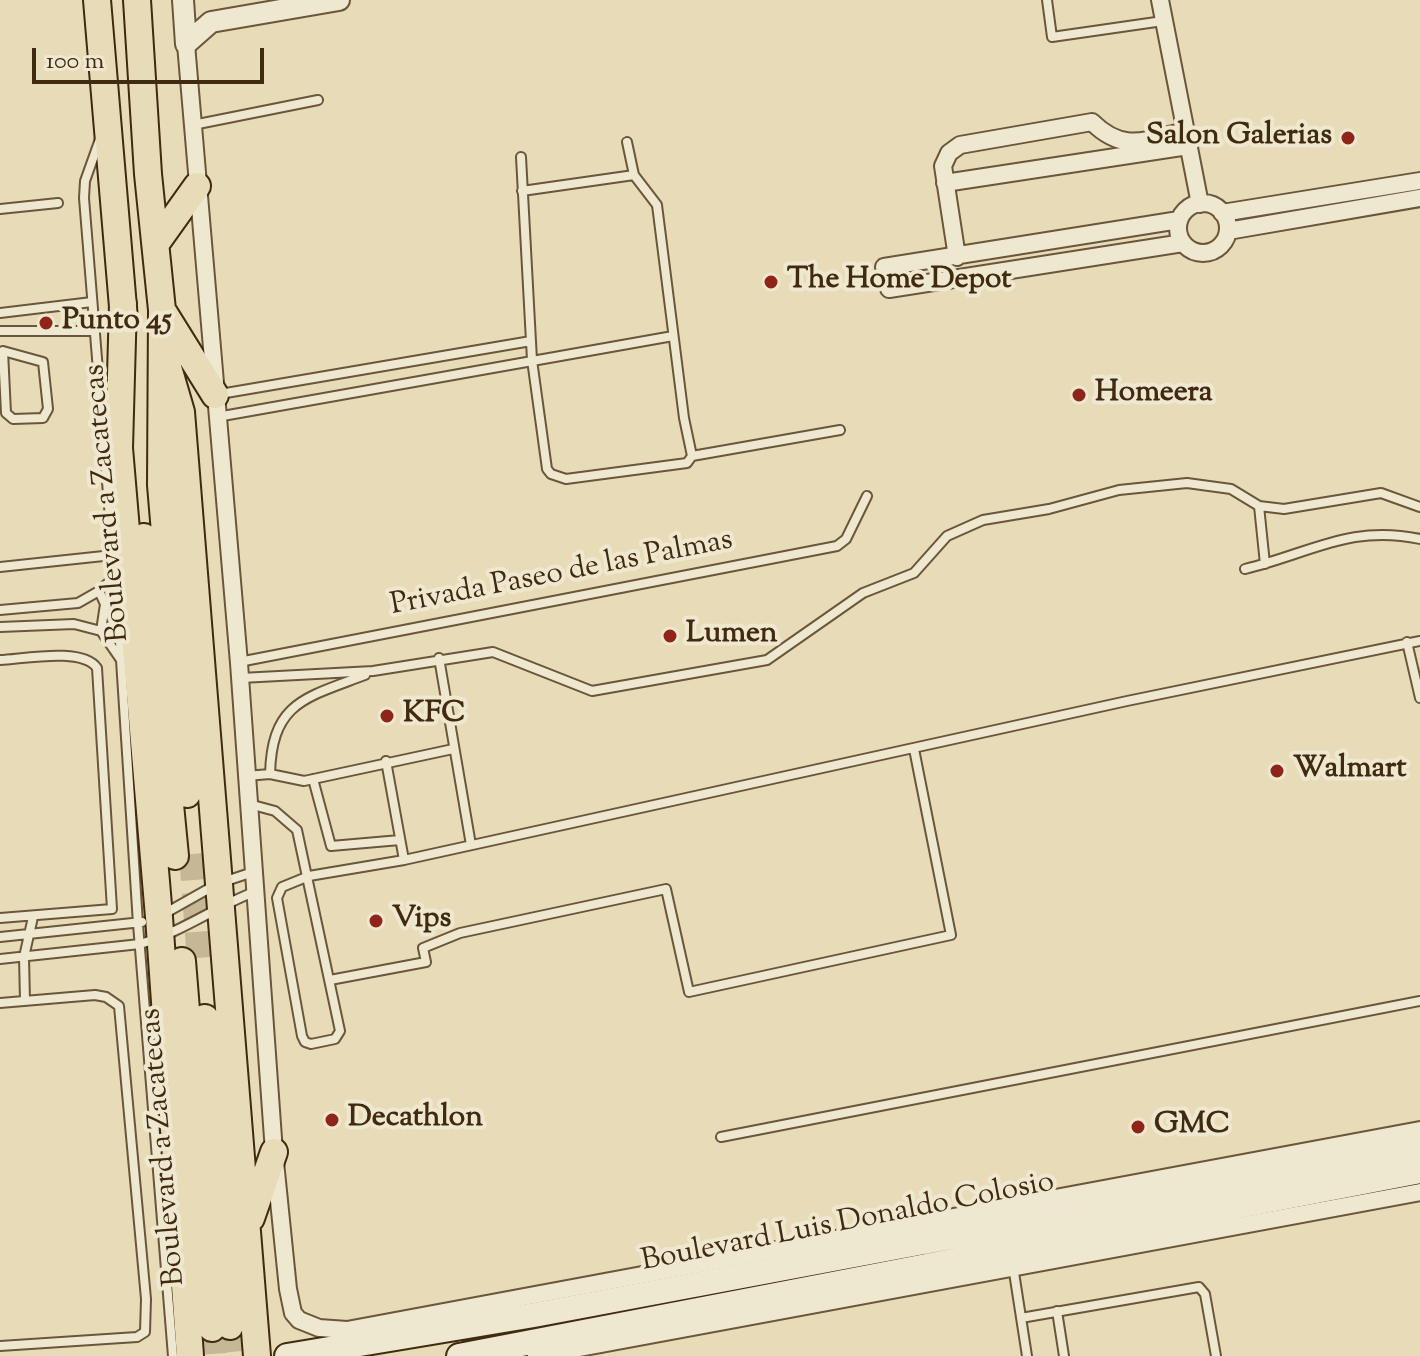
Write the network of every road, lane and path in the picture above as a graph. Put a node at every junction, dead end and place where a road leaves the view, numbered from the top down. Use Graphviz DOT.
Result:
graph roads {
  1 [pos="97,0"];
  2 [pos="137,0"];
  3 [pos="183,0"];
  4 [pos="339,0"];
  5 [pos="1047,0"];
  6 [pos="1160,0"];
  7 [pos="260,6"];
  8 [pos="1163,21"];
  9 [pos="186,44"];
  10 [pos="318,100"];
  11 [pos="107,120"];
  12 [pos="193,125"];
  13 [pos="1186,139"];
  14 [pos="627,142"];
  15 [pos="521,157"];
  16 [pos="634,175"];
  17 [pos="1420,181"];
  18 [pos="945,183"];
  19 [pos="197,186"];
  20 [pos="522,191"];
  21 [pos="1420,198"];
  22 [pos="58,203"];
  23 [pos="1200,204"];
  24 [pos="0,209"];
  25 [pos="1222,213"];
  26 [pos="1179,220"];
  27 [pos="1228,231"];
  28 [pos="157,242"];
  29 [pos="1183,243"];
  30 [pos="957,257"];
  31 [pos="884,267"];
  32 [pos="889,289"];
  33 [pos="92,302"];
  34 [pos="123,303"];
  35 [pos="162,310"];
  36 [pos="0,313"];
  37 [pos="0,331"];
  38 [pos="95,331"];
  39 [pos="673,336"];
  40 [pos="531,341"];
  41 [pos="2,350"];
  42 [pos="163,350"];
  43 [pos="532,360"];
  44 [pos="376,368"];
  45 [pos="379,388"];
  46 [pos="216,406"];
  47 [pos="840,430"];
  48 [pos="111,438"];
  49 [pos="692,456"];
  50 [pos="867,496"];
  51 [pos="1259,506"];
  52 [pos="1419,506"];
  53 [pos="1420,519"];
  54 [pos="1420,539"];
  55 [pos="1265,564"];
  56 [pos="0,567"];
  57 [pos="119,568"];
  58 [pos="1245,569"];
  59 [pos="99,591"];
  60 [pos="0,610"];
  61 [pos="0,627"];
  62 [pos="101,631"];
  63 [pos="1420,641"];
  64 [pos="1407,642"];
  65 [pos="439,658"];
  66 [pos="0,660"];
  67 [pos="121,660"];
  68 [pos="239,670"];
  69 [pos="373,671"];
  70 [pos="1420,698"];
  71 [pos="453,749"];
  72 [pos="914,749"];
  73 [pos="386,761"];
  74 [pos="270,774"];
  75 [pos="246,776"];
  76 [pos="313,779"];
  77 [pos="248,804"];
  78 [pos="400,840"];
  79 [pos="471,845"];
  80 [pos="404,860"];
  81 [pos="253,872"];
  82 [pos="309,876"];
  83 [pos="254,892"];
  84 [pos="218,895"];
  85 [pos="33,917"];
  86 [pos="0,918"];
  87 [pos="149,931"];
  88 [pos="29,934"];
  89 [pos="0,937"];
  90 [pos="24,957"];
  91 [pos="0,959"];
  92 [pos="191,961"];
  93 [pos="330,980"];
  94 [pos="25,1001"];
  95 [pos="1420,1001"];
  96 [pos="0,1003"];
  97 [pos="1420,1130"];
  98 [pos="721,1137"];
  99 [pos="1351,1143"];
  100 [pos="1420,1149"];
  101 [pos="274,1152"];
  102 [pos="1404,1167"];
  103 [pos="1192,1192"];
  104 [pos="1420,1192"];
  105 [pos="1372,1201"];
  106 [pos="171,1221"];
  107 [pos="248,1229"];
  108 [pos="917,1243"];
  109 [pos="779,1251"];
  110 [pos="1012,1259"];
  111 [pos="750,1274"];
  112 [pos="486,1306"];
  113 [pos="1057,1311"];
  114 [pos="534,1315"];
  115 [pos="1021,1318"];
  116 [pos="221,1327"];
  117 [pos="603,1328"];
  118 [pos="0,1346"];
  119 [pos="586,1347"];
  120 [pos="173,1356"];
  121 [pos="190,1356"];
  122 [pos="257,1356"];
  123 [pos="287,1356"];
  124 [pos="459,1356"];
  125 [pos="536,1356"];
  126 [pos="1027,1356"];
  127 [pos="1064,1356"];
  128 [pos="1216,1356"];
  1 -- 11 [label="main road, Boulevard a Zacatecas"];
  2 -- 28 [label="main road, Boulevard a Zacatecas"];
  3 -- 9 [label="street"];
  4 -- 7 [label="street"];
  5 -- 8 [label="lane"];
  6 -- 8 [label="street"];
  7 -- 9 [label="street"];
  8 -- 13 [label="street"];
  9 -- 12 [label="street"];
  10 -- 12 [label="lane"];
  11 -- 33 [label="lane"];
  11 -- 34 [label="main road, Boulevard a Zacatecas"];
  12 -- 19 [label="street"];
  13 -- 18 [label="street"];
  13 -- 18 [label="street"];
  13 -- 23 [label="street"];
  14 -- 16 [label="lane"];
  15 -- 20 [label="lane"];
  16 -- 20 [label="lane"];
  16 -- 39 [label="lane"];
  17 -- 25 [label="street"];
  18 -- 30 [label="street"];
  19 -- 28 [label="main road"];
  19 -- 46 [label="street"];
  20 -- 40 [label="lane"];
  21 -- 27 [label="street"];
  22 -- 24 [label="lane"];
  23 -- 25 [label="street"];
  23 -- 26 [label="street"];
  25 -- 27 [label="street"];
  26 -- 29 [label="street"];
  26 -- 30 [label="street"];
  27 -- 29 [label="street"];
  28 -- 35 [label="main road, Boulevard a Zacatecas"];
  29 -- 32 [label="street"];
  30 -- 31 [label="street"];
  33 -- 36 [label="lane"];
  33 -- 38 [label="lane"];
  34 -- 42 [label="main road, Boulevard a Zacatecas"];
  34 -- 48 [label="main road"];
  35 -- 42 [label="main road, Boulevard a Zacatecas"];
  35 -- 46 [label="main road"];
  37 -- 38 [label="lane"];
  38 -- 48 [label="lane"];
  39 -- 43 [label="lane"];
  39 -- 49 [label="lane"];
  40 -- 43 [label="lane"];
  40 -- 44 [label="lane"];
  41 -- 41 [label="lane"];
  42 -- 84 [label="main road"];
  43 -- 45 [label="lane"];
  43 -- 49 [label="lane"];
  44 -- 45 [label="lane"];
  44 -- 46 [label="lane"];
  45 -- 46 [label="lane"];
  46 -- 68 [label="street"];
  47 -- 49 [label="lane"];
  48 -- 57 [label="main road"];
  50 -- 68 [label="lane, Privada Paseo de las Palmas"];
  51 -- 52 [label="lane"];
  51 -- 55 [label="lane"];
  51 -- 65 [label="lane"];
  52 -- 53 [label="lane"];
  54 -- 55 [label="lane"];
  55 -- 58 [label="lane"];
  56 -- 57 [label="lane"];
  57 -- 59 [label="lane"];
  57 -- 67 [label="lane"];
  57 -- 87 [label="main road"];
  59 -- 60 [label="lane"];
  59 -- 62 [label="lane"];
  61 -- 62 [label="lane"];
  62 -- 67 [label="lane"];
  63 -- 64 [label="lane"];
  64 -- 70 [label="lane"];
  64 -- 72 [label="lane"];
  65 -- 69 [label="lane"];
  65 -- 71 [label="lane"];
  66 -- 85 [label="lane"];
  67 -- 87 [label="lane"];
  68 -- 69 [label="lane"];
  68 -- 75 [label="street"];
  69 -- 74 [label="lane"];
  71 -- 73 [label="lane"];
  71 -- 79 [label="lane"];
  72 -- 79 [label="lane"];
  72 -- 93 [label="lane"];
  73 -- 76 [label="lane"];
  73 -- 78 [label="lane"];
  74 -- 75 [label="lane"];
  74 -- 76 [label="lane"];
  75 -- 77 [label="street"];
  76 -- 78 [label="lane"];
  77 -- 81 [label="street"];
  77 -- 82 [label="lane"];
  78 -- 80 [label="lane"];
  79 -- 80 [label="lane"];
  80 -- 82 [label="lane"];
  81 -- 83 [label="street"];
  81 -- 84 [label="lane"];
  82 -- 93 [label="lane"];
  82 -- 93 [label="lane"];
  83 -- 84 [label="lane"];
  83 -- 101 [label="street"];
  84 -- 87 [label="lane"];
  84 -- 87 [label="lane"];
  84 -- 107 [label="main road"];
  85 -- 86 [label="lane"];
  85 -- 88 [label="lane"];
  87 -- 88 [label="lane"];
  87 -- 90 [label="lane"];
  87 -- 106 [label="main road"];
  88 -- 89 [label="lane"];
  88 -- 90 [label="lane"];
  90 -- 91 [label="lane"];
  90 -- 94 [label="lane"];
  92 -- 116 [label="main road, Boulevard a Zacatecas"];
  94 -- 96 [label="lane"];
  94 -- 118 [label="lane"];
  95 -- 98 [label="lane"];
  97 -- 99 [label="street, Boulevard Luis Donaldo Colosio"];
  99 -- 102 [label="main road"];
  99 -- 109 [label="street, Boulevard Luis Donaldo Colosio"];
  100 -- 102 [label="main road, Boulevard Luis Donaldo Colosio"];
  101 -- 107 [label="main road"];
  101 -- 112 [label="street, Boulevard Luis Donaldo Colosio"];
  102 -- 103 [label="main road, Boulevard Luis Donaldo Colosio"];
  102 -- 105 [label="main road"];
  102 -- 110 [label="main road, Boulevard Luis Donaldo Colosio"];
  103 -- 108 [label="main road, Boulevard Luis Donaldo Colosio"];
  103 -- 110 [label="main road"];
  104 -- 105 [label="street, Boulevard Luis Donaldo Colosio"];
  105 -- 110 [label="street, Boulevard Luis Donaldo Colosio"];
  106 -- 120 [label="lane"];
  106 -- 121 [label="main road"];
  107 -- 122 [label="main road"];
  108 -- 110 [label="main road"];
  108 -- 111 [label="main road, Boulevard Luis Donaldo Colosio"];
  109 -- 111 [label="main road"];
  109 -- 112 [label="street, Boulevard Luis Donaldo Colosio"];
  110 -- 115 [label="lane"];
  110 -- 117 [label="main road, Boulevard Luis Donaldo Colosio"];
  110 -- 119 [label="street, Boulevard Luis Donaldo Colosio"];
  111 -- 114 [label="main road, Boulevard Luis Donaldo Colosio"];
  112 -- 114 [label="main road"];
  113 -- 115 [label="lane"];
  113 -- 127 [label="lane"];
  113 -- 128 [label="lane"];
  114 -- 123 [label="main road, Boulevard Luis Donaldo Colosio"];
  115 -- 126 [label="lane"];
  117 -- 119 [label="main road"];
  117 -- 124 [label="main road, Boulevard Luis Donaldo Colosio"];
  119 -- 125 [label="street, Boulevard Luis Donaldo Colosio"];
}
